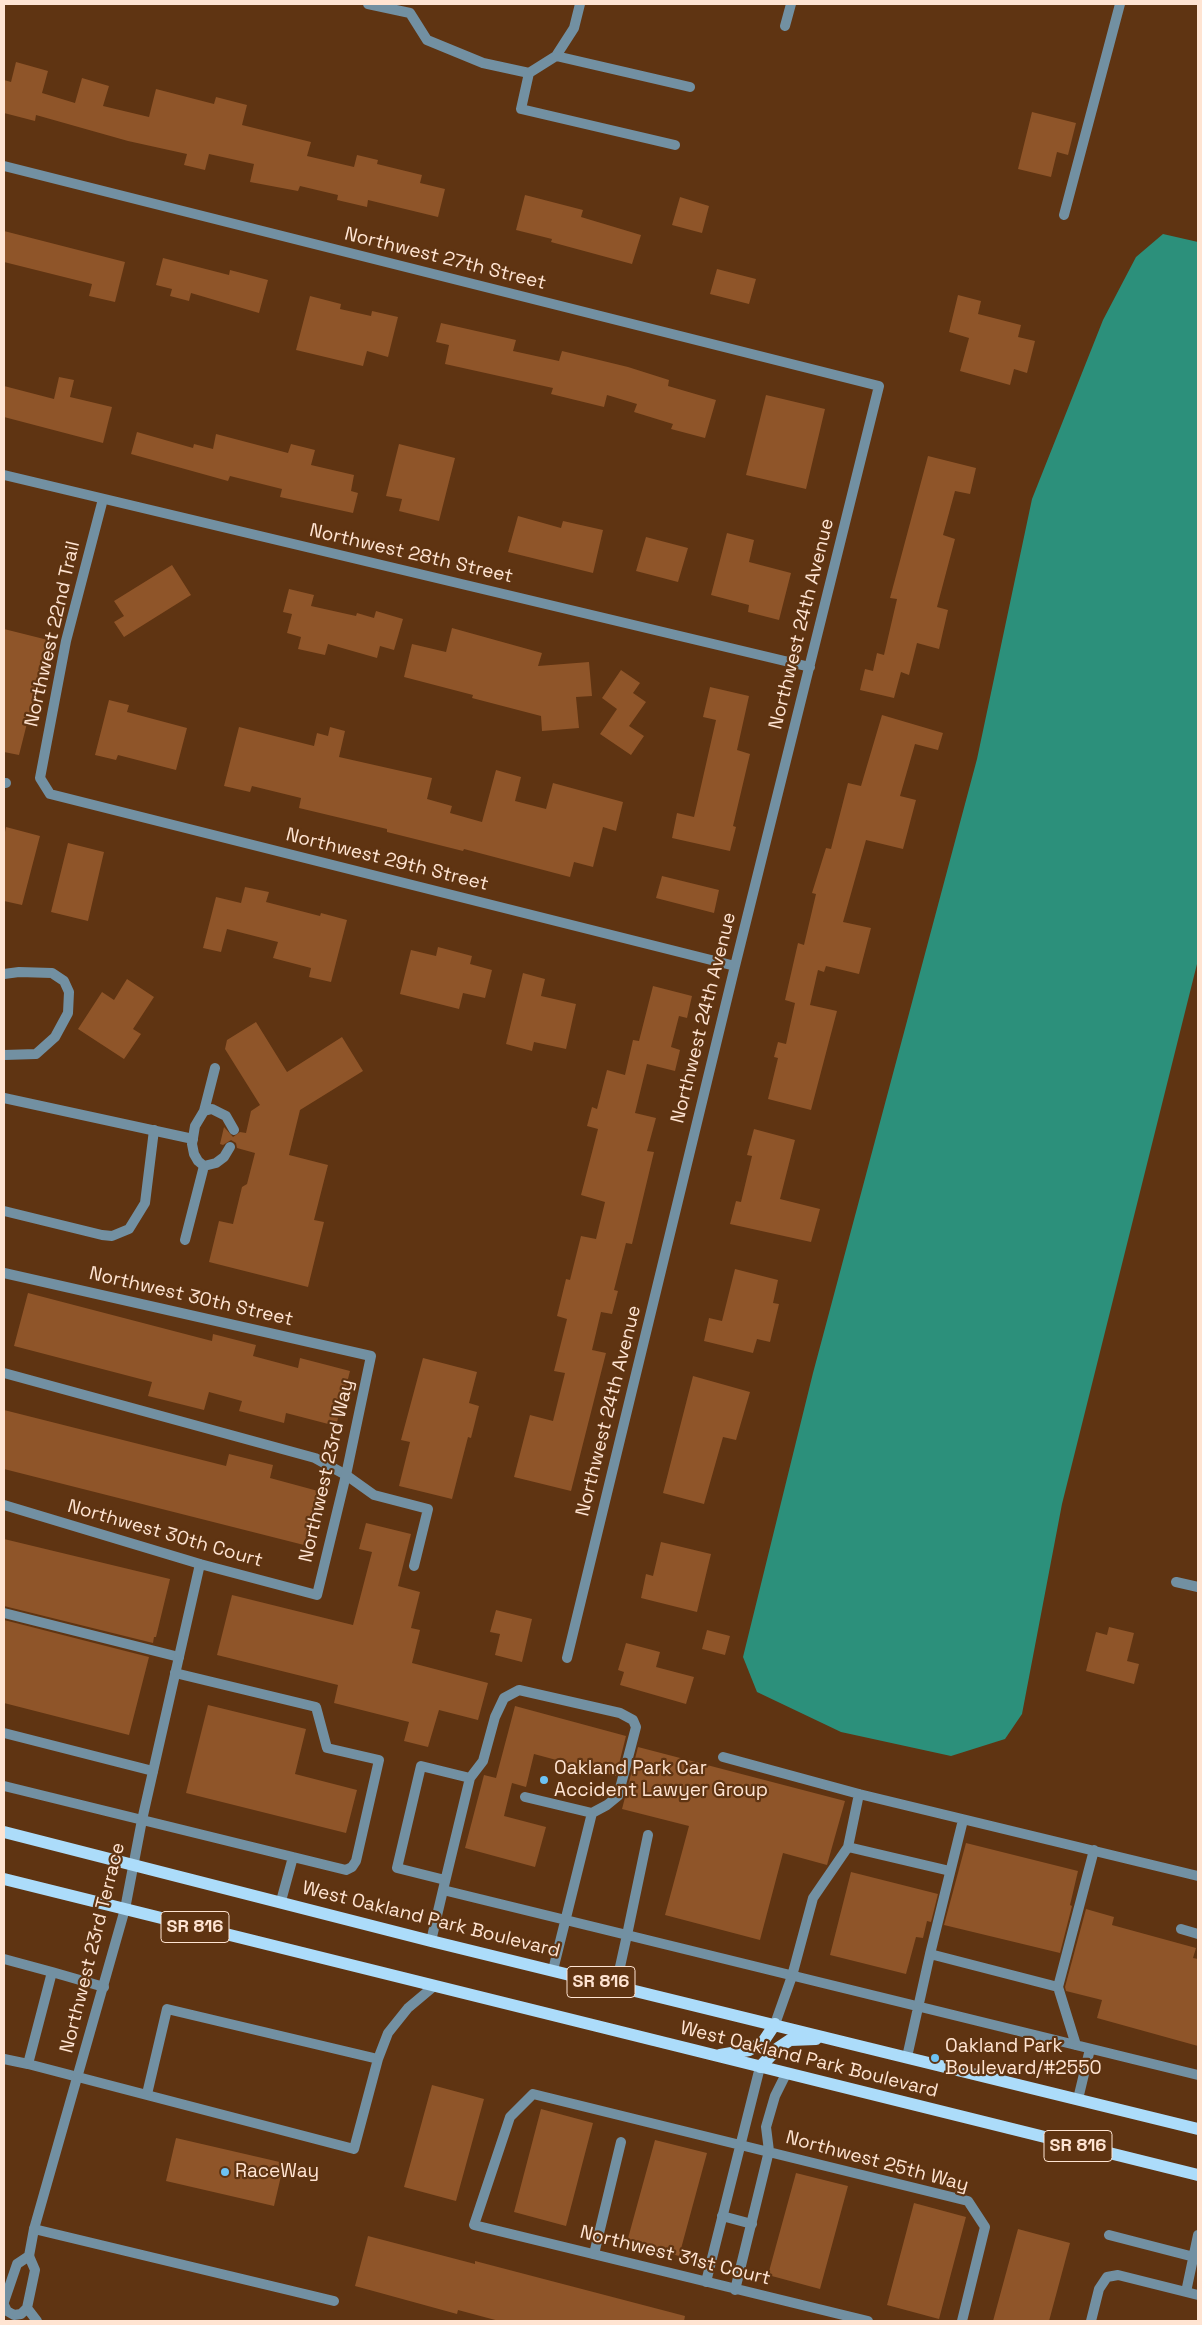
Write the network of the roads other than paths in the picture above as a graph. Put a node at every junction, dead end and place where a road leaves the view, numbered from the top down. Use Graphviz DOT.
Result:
graph roads {
  1 [pos="368,4"];
  2 [pos="580,4"];
  3 [pos="791,4"];
  4 [pos="1120,4"];
  5 [pos="411,8"];
  6 [pos="785,26"];
  7 [pos="556,56"];
  8 [pos="529,73"];
  9 [pos="690,88"];
  10 [pos="675,145"];
  11 [pos="4,166"];
  12 [pos="1064,215"];
  13 [pos="879,386"];
  14 [pos="4,475"];
  15 [pos="103,500"];
  16 [pos="810,667"];
  17 [pos="40,778"];
  18 [pos="734,966"];
  19 [pos="4,974"];
  20 [pos="4,1055"];
  21 [pos="215,1068"];
  22 [pos="4,1098"];
  23 [pos="204,1111"];
  24 [pos="154,1130"];
  25 [pos="234,1130"];
  26 [pos="193,1139"];
  27 [pos="230,1147"];
  28 [pos="204,1166"];
  29 [pos="4,1211"];
  30 [pos="184,1240"];
  31 [pos="4,1273"];
  32 [pos="371,1356"];
  33 [pos="4,1373"];
  34 [pos="346,1475"];
  35 [pos="4,1505"];
  36 [pos="200,1564"];
  37 [pos="414,1566"];
  38 [pos="1176,1582"];
  39 [pos="1198,1587"];
  40 [pos="317,1595"];
  41 [pos="4,1613"];
  42 [pos="179,1657"];
  43 [pos="567,1658"];
  44 [pos="175,1673"];
  45 [pos="4,1733"];
  46 [pos="723,1757"];
  47 [pos="153,1771"];
  48 [pos="470,1778"];
  49 [pos="4,1786"];
  50 [pos="859,1794"];
  51 [pos="525,1797"];
  52 [pos="592,1813"];
  53 [pos="142,1820"];
  54 [pos="963,1820"];
  55 [pos="4,1832"];
  56 [pos="648,1835"];
  57 [pos="848,1847"];
  58 [pos="1094,1850"];
  59 [pos="294,1857"];
  60 [pos="134,1866"];
  61 [pos="950,1871"];
  62 [pos="1198,1876"];
  63 [pos="4,1879"];
  64 [pos="445,1880"];
  65 [pos="442,1890"];
  66 [pos="281,1902"];
  67 [pos="125,1909"];
  68 [pos="564,1920"];
  69 [pos="1181,1929"];
  70 [pos="1198,1934"];
  71 [pos="627,1935"];
  72 [pos="431,1940"];
  73 [pos="930,1954"];
  74 [pos="4,1959"];
  75 [pos="553,1970"];
  76 [pos="52,1972"];
  77 [pos="792,1976"];
  78 [pos="616,1986"];
  79 [pos="1058,1986"];
  80 [pos="433,1987"];
  81 [pos="104,1988"];
  82 [pos="918,2007"];
  83 [pos="775,2024"];
  84 [pos="829,2038"];
  85 [pos="1076,2045"];
  86 [pos="1090,2049"];
  87 [pos="716,2056"];
  88 [pos="907,2057"];
  89 [pos="4,2059"];
  90 [pos="378,2059"];
  91 [pos="28,2064"];
  92 [pos="760,2067"];
  93 [pos="786,2074"];
  94 [pos="1198,2075"];
  95 [pos="78,2077"];
  96 [pos="147,2094"];
  97 [pos="1078,2099"];
  98 [pos="1198,2129"];
  99 [pos="621,2142"];
  100 [pos="742,2145"];
  101 [pos="769,2151"];
  102 [pos="1198,2175"];
  103 [pos="722,2216"];
  104 [pos="752,2224"];
  105 [pos="474,2225"];
  106 [pos="34,2229"];
  107 [pos="1198,2235"];
  108 [pos="1109,2236"];
  109 [pos="594,2254"];
  110 [pos="29,2256"];
  111 [pos="1196,2257"];
  112 [pos="706,2282"];
  113 [pos="735,2290"];
  114 [pos="1186,2292"];
  115 [pos="1198,2296"];
  116 [pos="334,2301"];
  117 [pos="4,2304"];
  118 [pos="27,2308"];
  119 [pos="37,2321"];
  120 [pos="868,2321"];
  121 [pos="962,2321"];
  122 [pos="1091,2321"];
  1 -- 5 [label="street"];
  2 -- 7 [label="street"];
  3 -- 6 [label="street"];
  4 -- 12 [label="street"];
  5 -- 8 [label="street"];
  7 -- 8 [label="street"];
  7 -- 9 [label="street"];
  8 -- 10 [label="street"];
  11 -- 13 [label="street, Northwest 27th Street"];
  13 -- 16 [label="street, Northwest 24th Avenue"];
  14 -- 15 [label="street, Northwest 28th Street"];
  15 -- 16 [label="street, Northwest 28th Street"];
  15 -- 17 [label="street, Northwest 22nd Trail"];
  16 -- 18 [label="street, Northwest 24th Avenue"];
  17 -- 18 [label="street, Northwest 29th Street"];
  18 -- 43 [label="street, Northwest 24th Avenue"];
  19 -- 20 [label="street"];
  21 -- 23 [label="street"];
  22 -- 24 [label="street"];
  23 -- 25 [label="street"];
  23 -- 26 [label="street"];
  24 -- 26 [label="street"];
  24 -- 29 [label="street"];
  26 -- 28 [label="street"];
  27 -- 28 [label="street"];
  28 -- 30 [label="street"];
  31 -- 32 [label="street, Northwest 30th Street"];
  32 -- 34 [label="street, Northwest 23rd Way"];
  33 -- 34 [label="street"];
  34 -- 37 [label="street"];
  34 -- 40 [label="street, Northwest 23rd Way"];
  35 -- 36 [label="street, Northwest 30th Court"];
  36 -- 40 [label="street, Northwest 30th Court"];
  36 -- 42 [label="street, Northwest 23rd Terrace"];
  38 -- 39 [label="street"];
  41 -- 42 [label="street"];
  42 -- 44 [label="street, Northwest 23rd Terrace"];
  44 -- 47 [label="street, Northwest 23rd Terrace"];
  44 -- 59 [label="street"];
  45 -- 47 [label="street"];
  46 -- 50 [label="street"];
  47 -- 53 [label="street, Northwest 23rd Terrace"];
  48 -- 52 [label="street"];
  48 -- 64 [label="street"];
  48 -- 64 [label="street"];
  49 -- 53 [label="street"];
  50 -- 54 [label="street"];
  50 -- 57 [label="street"];
  51 -- 52 [label="street"];
  52 -- 68 [label="street"];
  53 -- 59 [label="street"];
  53 -- 60 [label="street, Northwest 23rd Terrace"];
  54 -- 58 [label="street"];
  54 -- 61 [label="street"];
  55 -- 60 [label="main road, West Oakland Park Boulevard / SR 816"];
  56 -- 71 [label="street"];
  57 -- 61 [label="street"];
  57 -- 77 [label="street"];
  58 -- 62 [label="street"];
  58 -- 79 [label="street"];
  59 -- 66 [label="street"];
  60 -- 66 [label="main road, West Oakland Park Boulevard / SR 816"];
  60 -- 67 [label="street, Northwest 23rd Terrace"];
  61 -- 73 [label="street"];
  63 -- 67 [label="main road, West Oakland Park Boulevard / SR 816"];
  64 -- 65 [label="street"];
  65 -- 68 [label="street"];
  65 -- 72 [label="street"];
  66 -- 72 [label="main road, West Oakland Park Boulevard / SR 816"];
  67 -- 80 [label="main road, West Oakland Park Boulevard / SR 816"];
  67 -- 81 [label="street, Northwest 23rd Terrace"];
  68 -- 71 [label="street"];
  68 -- 75 [label="street"];
  69 -- 70 [label="street"];
  71 -- 77 [label="street"];
  71 -- 78 [label="street"];
  72 -- 75 [label="main road, West Oakland Park Boulevard / SR 816"];
  73 -- 79 [label="street"];
  73 -- 82 [label="street"];
  74 -- 76 [label="street"];
  75 -- 78 [label="main road, West Oakland Park Boulevard / SR 816"];
  76 -- 81 [label="street"];
  76 -- 91 [label="street"];
  77 -- 82 [label="street"];
  77 -- 83 [label="street"];
  78 -- 83 [label="main road, West Oakland Park Boulevard / SR 816"];
  79 -- 85 [label="street"];
  80 -- 87 [label="main road, West Oakland Park Boulevard / SR 816"];
  80 -- 90 [label="street"];
  81 -- 95 [label="street, Northwest 23rd Terrace"];
  82 -- 85 [label="street"];
  82 -- 88 [label="street"];
  83 -- 84 [label="main road, West Oakland Park Boulevard / SR 816"];
  83 -- 87 [label="main road"];
  84 -- 88 [label="main road, West Oakland Park Boulevard / SR 816"];
  84 -- 92 [label="main road"];
  85 -- 86 [label="street"];
  86 -- 94 [label="street"];
  86 -- 97 [label="street"];
  87 -- 92 [label="main road, West Oakland Park Boulevard / SR 816"];
  88 -- 97 [label="main road, West Oakland Park Boulevard / SR 816"];
  89 -- 91 [label="street"];
  90 -- 96 [label="street"];
  90 -- 96 [label="street"];
  91 -- 95 [label="street"];
  92 -- 93 [label="main road, West Oakland Park Boulevard / SR 816"];
  92 -- 100 [label="street"];
  93 -- 101 [label="street"];
  93 -- 102 [label="main road, West Oakland Park Boulevard / SR 816"];
  95 -- 96 [label="street"];
  95 -- 106 [label="street, Northwest 23rd Terrace"];
  97 -- 98 [label="main road, West Oakland Park Boulevard / SR 816"];
  99 -- 109 [label="street"];
  100 -- 101 [label="street, Northwest 25th Way"];
  100 -- 103 [label="street"];
  100 -- 105 [label="street, Northwest 25th Way"];
  101 -- 104 [label="street"];
  101 -- 121 [label="street, Northwest 25th Way"];
  103 -- 104 [label="street"];
  103 -- 112 [label="street"];
  104 -- 113 [label="street"];
  105 -- 109 [label="street, Northwest 31st Court"];
  106 -- 110 [label="street, Northwest 23rd Terrace"];
  106 -- 116 [label="street"];
  107 -- 111 [label="street"];
  108 -- 111 [label="street"];
  109 -- 112 [label="street, Northwest 31st Court"];
  110 -- 117 [label="street"];
  110 -- 118 [label="street"];
  111 -- 114 [label="street"];
  112 -- 113 [label="street, Northwest 31st Court"];
  113 -- 120 [label="street, Northwest 31st Court"];
  114 -- 115 [label="street"];
  114 -- 122 [label="street"];
  117 -- 118 [label="street"];
  118 -- 119 [label="street"];
}
